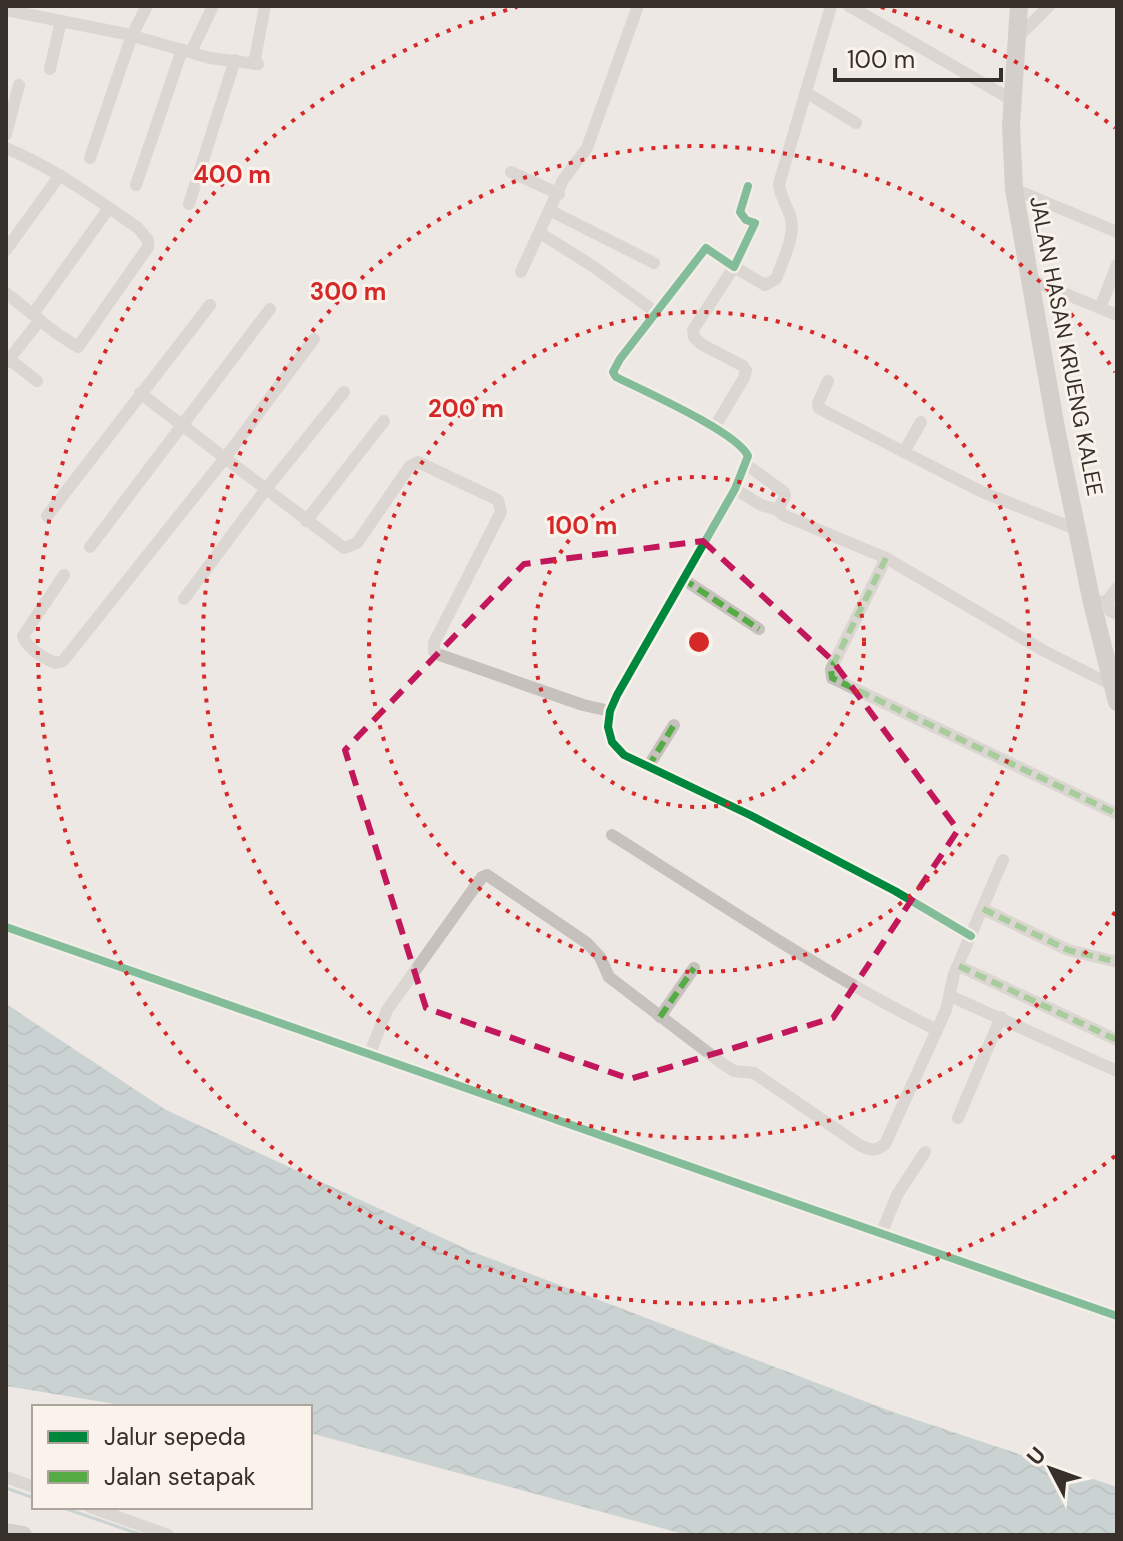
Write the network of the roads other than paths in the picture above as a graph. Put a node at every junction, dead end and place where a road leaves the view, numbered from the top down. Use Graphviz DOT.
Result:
graph roads {
  1 [pos="147,6"];
  2 [pos="213,6"];
  3 [pos="265,6"];
  4 [pos="638,6"];
  5 [pos="831,6"];
  6 [pos="849,6"];
  7 [pos="1019,6"];
  8 [pos="1049,6"];
  9 [pos="6,10"];
  10 [pos="61,21"];
  11 [pos="132,35"];
  12 [pos="1018,37"];
  13 [pos="186,51"];
  14 [pos="235,60"];
  15 [pos="50,69"];
  16 [pos="19,85"];
  17 [pos="807,93"];
  18 [pos="1014,101"];
  19 [pos="856,123"];
  20 [pos="6,134"];
  21 [pos="6,148"];
  22 [pos="90,158"];
  23 [pos="511,172"];
  24 [pos="60,175"];
  25 [pos="136,185"];
  26 [pos="748,186"];
  27 [pos="1014,189"];
  28 [pos="559,194"];
  29 [pos="189,204"];
  30 [pos="109,208"];
  31 [pos="551,211"];
  32 [pos="1117,232"];
  33 [pos="540,233"];
  34 [pos="6,250"];
  35 [pos="654,263"];
  36 [pos="1117,265"];
  37 [pos="734,267"];
  38 [pos="521,272"];
  39 [pos="1029,279"];
  40 [pos="6,293"];
  41 [pos="210,305"];
  42 [pos="650,308"];
  43 [pos="1100,308"];
  44 [pos="270,309"];
  45 [pos="1117,315"];
  46 [pos="36,317"];
  47 [pos="314,339"];
  48 [pos="8,361"];
  49 [pos="37,381"];
  50 [pos="828,381"];
  51 [pos="344,392"];
  52 [pos="140,393"];
  53 [pos="384,421"];
  54 [pos="921,422"];
  55 [pos="182,426"];
  56 [pos="714,428"];
  57 [pos="904,452"];
  58 [pos="225,458"];
  59 [pos="747,465"];
  60 [pos="266,489"];
  61 [pos="735,489"];
  62 [pos="778,510"];
  63 [pos="47,516"];
  64 [pos="306,521"];
  65 [pos="1078,530"];
  66 [pos="90,547"];
  67 [pos="886,558"];
  68 [pos="64,575"];
  69 [pos="683,579"];
  70 [pos="1117,588"];
  71 [pos="184,599"];
  72 [pos="1100,602"];
  73 [pos="1117,614"];
  74 [pos="759,629"];
  75 [pos="1115,694"];
  76 [pos="610,711"];
  77 [pos="674,725"];
  78 [pos="648,767"];
  79 [pos="1117,814"];
  80 [pos="612,835"];
  81 [pos="1003,860"];
  82 [pos="983,909"];
  83 [pos="6,927"];
  84 [pos="971,936"];
  85 [pos="1117,962"];
  86 [pos="959,966"];
  87 [pos="694,968"];
  88 [pos="950,996"];
  89 [pos="660,1017"];
  90 [pos="1001,1017"];
  91 [pos="937,1030"];
  92 [pos="1117,1040"];
  93 [pos="370,1053"];
  94 [pos="1117,1071"];
  95 [pos="958,1118"];
  96 [pos="925,1152"];
  97 [pos="881,1234"];
  98 [pos="1117,1316"];
  99 [pos="6,1477"];
  100 [pos="32,1486"];
  101 [pos="96,1509"];
  102 [pos="6,1532"];
  103 [pos="23,1535"];
  104 [pos="168,1535"];
  1 -- 11 [label="street"];
  2 -- 13 [label="street"];
  3 -- 14 [label="street"];
  4 -- 28 [label="street"];
  5 -- 17 [label="street"];
  6 -- 18 [label="street"];
  7 -- 12 [label="street, JALAN HASAN KRUENG KALEE"];
  8 -- 12 [label="street"];
  9 -- 10 [label="street"];
  10 -- 11 [label="street"];
  10 -- 15 [label="street"];
  11 -- 13 [label="street"];
  11 -- 22 [label="street"];
  12 -- 18 [label="street, JALAN HASAN KRUENG KALEE"];
  13 -- 14 [label="street"];
  13 -- 25 [label="street"];
  14 -- 29 [label="street"];
  16 -- 20 [label="street"];
  17 -- 19 [label="street"];
  17 -- 37 [label="street"];
  18 -- 27 [label="street, JALAN HASAN KRUENG KALEE"];
  21 -- 24 [label="street"];
  23 -- 28 [label="street"];
  24 -- 30 [label="street"];
  24 -- 34 [label="street"];
  26 -- 37 [label="street"];
  27 -- 32 [label="street"];
  27 -- 39 [label="street, JALAN HASAN KRUENG KALEE"];
  28 -- 31 [label="street"];
  30 -- 46 [label="street"];
  30 -- 46 [label="street"];
  31 -- 33 [label="street"];
  31 -- 35 [label="street"];
  33 -- 38 [label="street"];
  33 -- 42 [label="street"];
  36 -- 43 [label="street"];
  37 -- 56 [label="street"];
  37 -- 56 [label="street"];
  39 -- 43 [label="street"];
  39 -- 65 [label="street, JALAN HASAN KRUENG KALEE"];
  40 -- 46 [label="street"];
  41 -- 52 [label="street"];
  43 -- 45 [label="street"];
  44 -- 55 [label="street"];
  46 -- 48 [label="street"];
  47 -- 58 [label="street"];
  48 -- 49 [label="street"];
  50 -- 57 [label="street"];
  51 -- 60 [label="street"];
  52 -- 55 [label="street"];
  52 -- 63 [label="street"];
  53 -- 64 [label="street"];
  54 -- 57 [label="street"];
  55 -- 58 [label="street"];
  55 -- 66 [label="street"];
  56 -- 59 [label="street"];
  57 -- 65 [label="street"];
  58 -- 60 [label="street"];
  58 -- 68 [label="street"];
  59 -- 61 [label="street"];
  59 -- 62 [label="street"];
  60 -- 64 [label="street"];
  60 -- 71 [label="street"];
  61 -- 62 [label="street"];
  61 -- 69 [label="street"];
  62 -- 67 [label="street"];
  64 -- 76 [label="street"];
  65 -- 72 [label="street, JALAN HASAN KRUENG KALEE"];
  67 -- 75 [label="street"];
  67 -- 79 [label="street"];
  69 -- 74 [label="street"];
  69 -- 76 [label="street"];
  70 -- 72 [label="street"];
  72 -- 73 [label="street"];
  72 -- 75 [label="street, JALAN HASAN KRUENG KALEE"];
  76 -- 78 [label="street"];
  77 -- 78 [label="street"];
  78 -- 84 [label="street"];
  80 -- 91 [label="street"];
  81 -- 82 [label="street"];
  82 -- 84 [label="street"];
  82 -- 85 [label="street"];
  83 -- 93 [label="street"];
  84 -- 86 [label="street"];
  86 -- 88 [label="street"];
  86 -- 92 [label="street"];
  87 -- 89 [label="street"];
  88 -- 90 [label="street"];
  88 -- 91 [label="street"];
  89 -- 91 [label="street"];
  89 -- 93 [label="street"];
  90 -- 94 [label="street"];
  90 -- 95 [label="street"];
  93 -- 97 [label="street"];
  96 -- 97 [label="street"];
  97 -- 98 [label="street"];
  99 -- 100 [label="street"];
  101 -- 104 [label="street"];
  102 -- 103 [label="street"];
}
